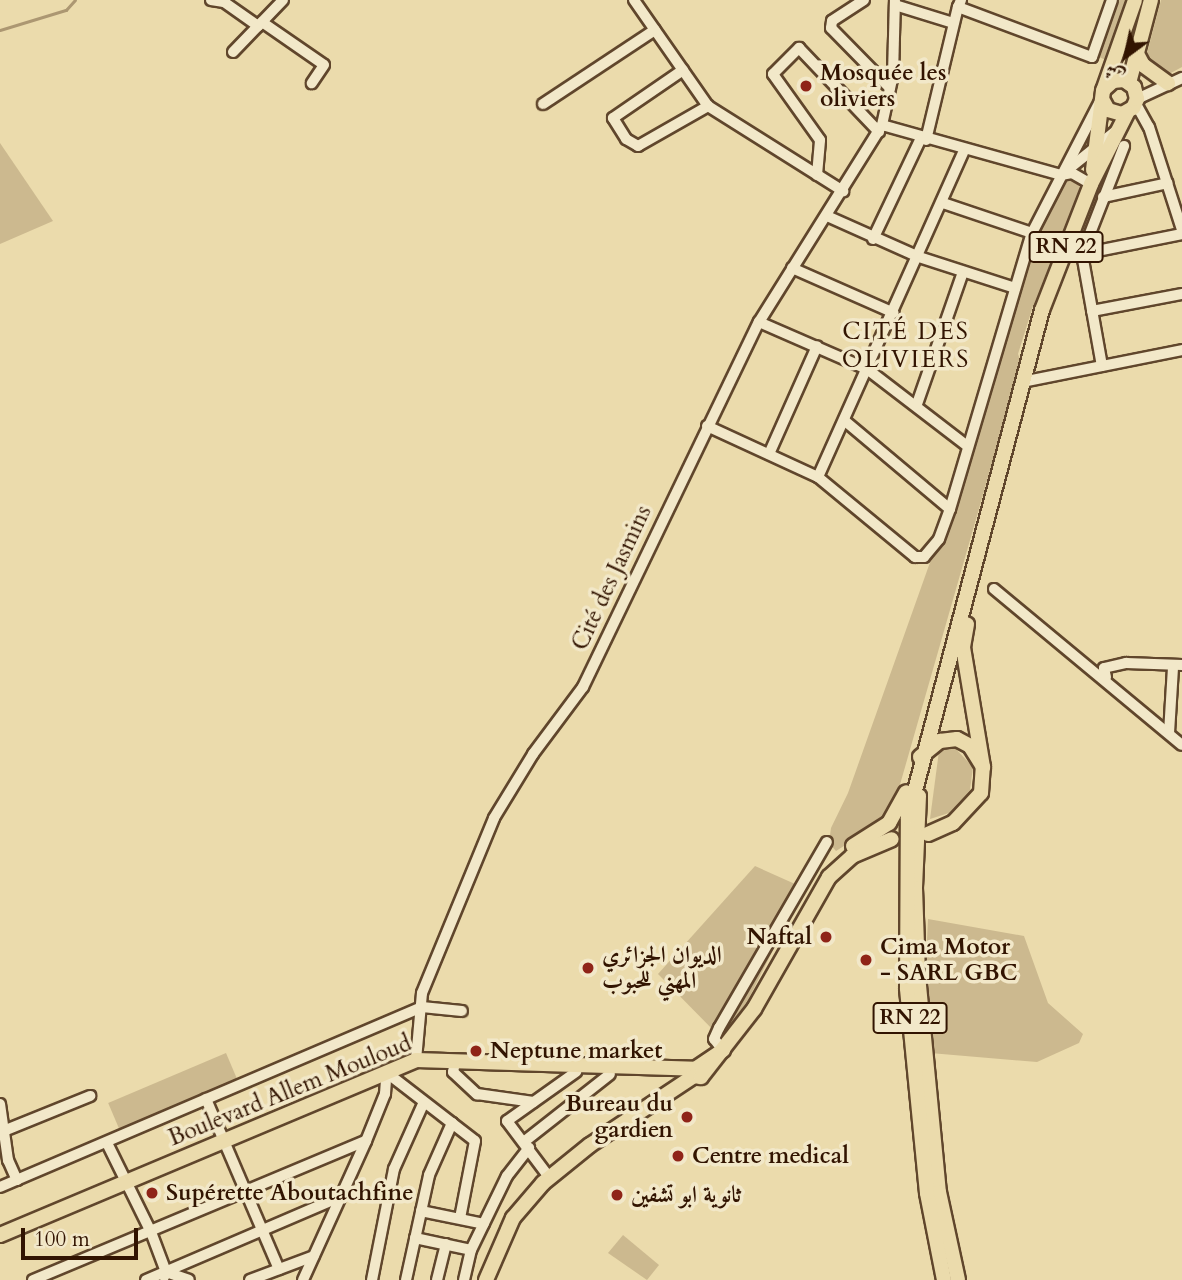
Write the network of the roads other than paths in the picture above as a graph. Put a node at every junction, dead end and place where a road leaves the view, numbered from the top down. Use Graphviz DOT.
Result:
graph roads {
  1 [pos="211,0"];
  2 [pos="282,0"];
  3 [pos="634,0"];
  4 [pos="864,0"];
  5 [pos="1135,0"];
  6 [pos="1151,0"];
  7 [pos="1110,1"];
  8 [pos="895,2"];
  9 [pos="960,4"];
  10 [pos="953,23"];
  11 [pos="260,24"];
  12 [pos="655,30"];
  13 [pos="1135,50"];
  14 [pos="233,52"];
  15 [pos="683,69"];
  16 [pos="1175,80"];
  17 [pos="313,83"];
  18 [pos="890,88"];
  19 [pos="1103,96"];
  20 [pos="1132,97"];
  21 [pos="543,104"];
  22 [pos="708,106"];
  23 [pos="881,129"];
  24 [pos="1117,131"];
  25 [pos="924,139"];
  26 [pos="1096,145"];
  27 [pos="1124,146"];
  28 [pos="965,149"];
  29 [pos="817,175"];
  30 [pos="1061,175"];
  31 [pos="1168,183"];
  32 [pos="1091,184"];
  33 [pos="843,191"];
  34 [pos="1103,197"];
  35 [pos="943,203"];
  36 [pos="827,216"];
  37 [pos="1182,232"];
  38 [pos="1032,233"];
  39 [pos="873,239"];
  40 [pos="1082,254"];
  41 [pos="919,257"];
  42 [pos="792,268"];
  43 [pos="963,272"];
  44 [pos="1015,288"];
  45 [pos="1182,294"];
  46 [pos="1092,311"];
  47 [pos="894,313"];
  48 [pos="759,322"];
  49 [pos="817,346"];
  50 [pos="1182,351"];
  51 [pos="1102,366"];
  52 [pos="867,369"];
  53 [pos="1022,382"];
  54 [pos="917,404"];
  55 [pos="845,421"];
  56 [pos="707,426"];
  57 [pos="965,445"];
  58 [pos="769,454"];
  59 [pos="818,477"];
  60 [pos="950,509"];
  61 [pos="976,563"];
  62 [pos="994,589"];
  63 [pos="1178,666"];
  64 [pos="1106,677"];
  65 [pos="1169,733"];
  66 [pos="1182,745"];
  67 [pos="921,756"];
  68 [pos="983,767"];
  69 [pos="928,834"];
  70 [pos="892,839"];
  71 [pos="827,842"];
  72 [pos="906,852"];
  73 [pos="781,956"];
  74 [pos="422,1007"];
  75 [pos="462,1012"];
  76 [pos="723,1050"];
  77 [pos="416,1060"];
  78 [pos="455,1063"];
  79 [pos="576,1072"];
  80 [pos="697,1072"];
  81 [pos="610,1074"];
  82 [pos="396,1078"];
  83 [pos="90,1096"];
  84 [pos="206,1099"];
  85 [pos="424,1102"];
  86 [pos="533,1102"];
  87 [pos="0,1104"];
  88 [pos="452,1123"];
  89 [pos="6,1130"];
  90 [pos="366,1141"];
  91 [pos="107,1143"];
  92 [pos="527,1144"];
  93 [pos="225,1146"];
  94 [pos="4,1161"];
  95 [pos="549,1177"];
  96 [pos="17,1180"];
  97 [pos="128,1186"];
  98 [pos="0,1187"];
  99 [pos="247,1191"];
  100 [pos="342,1196"];
  101 [pos="421,1211"];
  102 [pos="460,1217"];
  103 [pos="484,1224"];
  104 [pos="263,1230"];
  105 [pos="151,1232"];
  106 [pos="0,1235"];
  107 [pos="415,1238"];
  108 [pos="446,1244"];
  109 [pos="0,1245"];
  110 [pos="471,1250"];
  111 [pos="314,1256"];
  112 [pos="279,1269"];
  113 [pos="165,1276"];
  114 [pos="33,1280"];
  115 [pos="146,1280"];
  116 [pos="189,1280"];
  117 [pos="250,1280"];
  118 [pos="303,1280"];
  119 [pos="372,1280"];
  120 [pos="406,1280"];
  121 [pos="437,1280"];
  122 [pos="464,1280"];
  123 [pos="486,1280"];
  124 [pos="944,1280"];
  125 [pos="958,1280"];
  1 -- 11 [label="street"];
  2 -- 11 [label="street"];
  3 -- 12 [label="street"];
  4 -- 18 [label="street"];
  5 -- 19 [label="main road, RN 22"];
  6 -- 13 [label="main road, RN 22"];
  7 -- 9 [label="street"];
  8 -- 10 [label="street"];
  8 -- 18 [label="street, Cité des Jasmins"];
  9 -- 10 [label="street"];
  10 -- 25 [label="street"];
  11 -- 14 [label="street"];
  11 -- 17 [label="street"];
  12 -- 15 [label="street"];
  12 -- 21 [label="street"];
  13 -- 16 [label="main road"];
  13 -- 20 [label="main road, RN 22"];
  15 -- 22 [label="street"];
  15 -- 22 [label="street"];
  16 -- 20 [label="street"];
  18 -- 23 [label="street, Cité des Jasmins"];
  19 -- 20 [label="main road"];
  19 -- 20 [label="main road"];
  19 -- 26 [label="main road, RN 22"];
  19 -- 30 [label="street"];
  20 -- 24 [label="main road, RN 22"];
  20 -- 31 [label="street"];
  22 -- 29 [label="street"];
  23 -- 25 [label="street"];
  23 -- 29 [label="street"];
  23 -- 33 [label="street, Cité des Jasmins"];
  24 -- 26 [label="street, RN 22"];
  24 -- 32 [label="main road, RN 22"];
  25 -- 28 [label="street"];
  25 -- 39 [label="street"];
  26 -- 30 [label="street"];
  26 -- 32 [label="main road, RN 22"];
  27 -- 34 [label="street"];
  28 -- 30 [label="street"];
  28 -- 35 [label="street"];
  29 -- 33 [label="street"];
  30 -- 32 [label="street"];
  30 -- 38 [label="street"];
  31 -- 34 [label="street"];
  31 -- 37 [label="street"];
  32 -- 53 [label="main road, RN 22"];
  33 -- 36 [label="street, Cité des Jasmins"];
  34 -- 40 [label="street"];
  35 -- 38 [label="street"];
  35 -- 41 [label="street"];
  36 -- 39 [label="street"];
  36 -- 42 [label="street, Cité des Jasmins"];
  37 -- 40 [label="street"];
  38 -- 44 [label="street"];
  39 -- 41 [label="street"];
  40 -- 46 [label="street"];
  41 -- 43 [label="street"];
  41 -- 47 [label="street"];
  42 -- 47 [label="street"];
  42 -- 48 [label="street, Cité des Jasmins"];
  43 -- 44 [label="street"];
  43 -- 54 [label="street"];
  44 -- 57 [label="street"];
  45 -- 46 [label="street"];
  46 -- 51 [label="street"];
  47 -- 52 [label="street"];
  48 -- 49 [label="street"];
  48 -- 56 [label="street, Cité des Jasmins"];
  49 -- 52 [label="street"];
  49 -- 58 [label="street"];
  50 -- 51 [label="street"];
  51 -- 53 [label="street"];
  52 -- 54 [label="street"];
  52 -- 55 [label="street"];
  53 -- 61 [label="main road, RN 22"];
  54 -- 57 [label="street"];
  55 -- 59 [label="street"];
  55 -- 60 [label="street"];
  56 -- 58 [label="street"];
  56 -- 74 [label="street, Cité des Jasmins"];
  57 -- 60 [label="street"];
  58 -- 59 [label="street"];
  59 -- 60 [label="street"];
  61 -- 67 [label="main road, RN 22"];
  61 -- 68 [label="main road"];
  62 -- 64 [label="street"];
  63 -- 64 [label="street"];
  63 -- 65 [label="street"];
  64 -- 65 [label="street"];
  65 -- 66 [label="street"];
  67 -- 68 [label="main road"];
  67 -- 72 [label="main road, RN 22"];
  67 -- 73 [label="main road"];
  67 -- 125 [label="main road, RN 22"];
  68 -- 69 [label="main road"];
  70 -- 73 [label="main road"];
  71 -- 76 [label="street"];
  72 -- 73 [label="main road"];
  72 -- 124 [label="main road, RN 22"];
  73 -- 76 [label="main road"];
  74 -- 75 [label="street"];
  74 -- 77 [label="street, Cité des Jasmins"];
  74 -- 84 [label="street"];
  76 -- 80 [label="main road"];
  77 -- 80 [label="main road, Boulevard Allem Mouloud"];
  77 -- 93 [label="main road, Boulevard Allem Mouloud"];
  78 -- 79 [label="main road, Boulevard Allem Mouloud"];
  78 -- 82 [label="main road, Boulevard Allem Mouloud"];
  78 -- 86 [label="street"];
  79 -- 81 [label="main road, Boulevard Allem Mouloud"];
  79 -- 86 [label="street"];
  80 -- 81 [label="main road, Boulevard Allem Mouloud"];
  80 -- 95 [label="main road"];
  81 -- 92 [label="street"];
  82 -- 85 [label="street"];
  82 -- 90 [label="street"];
  82 -- 93 [label="main road, Boulevard Allem Mouloud"];
  83 -- 89 [label="street"];
  84 -- 91 [label="street"];
  84 -- 93 [label="street"];
  85 -- 88 [label="street"];
  85 -- 119 [label="street"];
  86 -- 92 [label="street"];
  87 -- 89 [label="street"];
  88 -- 101 [label="street"];
  88 -- 102 [label="street"];
  89 -- 94 [label="street"];
  90 -- 99 [label="street"];
  90 -- 100 [label="street"];
  91 -- 96 [label="street"];
  91 -- 97 [label="street"];
  92 -- 95 [label="street"];
  92 -- 103 [label="street"];
  93 -- 97 [label="main road, Boulevard Allem Mouloud"];
  93 -- 99 [label="street"];
  94 -- 96 [label="street"];
  95 -- 123 [label="main road"];
  96 -- 98 [label="street"];
  97 -- 105 [label="street"];
  97 -- 106 [label="main road, Boulevard Allem Mouloud"];
  97 -- 109 [label="main road, Boulevard Allem Mouloud"];
  99 -- 104 [label="street"];
  99 -- 105 [label="street"];
  100 -- 104 [label="street"];
  100 -- 111 [label="street"];
  101 -- 102 [label="street"];
  101 -- 107 [label="street"];
  102 -- 103 [label="street"];
  103 -- 110 [label="street"];
  104 -- 112 [label="street"];
  104 -- 113 [label="street"];
  105 -- 113 [label="street"];
  105 -- 114 [label="street"];
  107 -- 108 [label="street"];
  107 -- 120 [label="street"];
  108 -- 110 [label="street"];
  108 -- 121 [label="street"];
  110 -- 122 [label="street"];
  111 -- 112 [label="street"];
  111 -- 118 [label="street"];
  112 -- 117 [label="street"];
  113 -- 115 [label="street"];
  113 -- 116 [label="street"];
}
